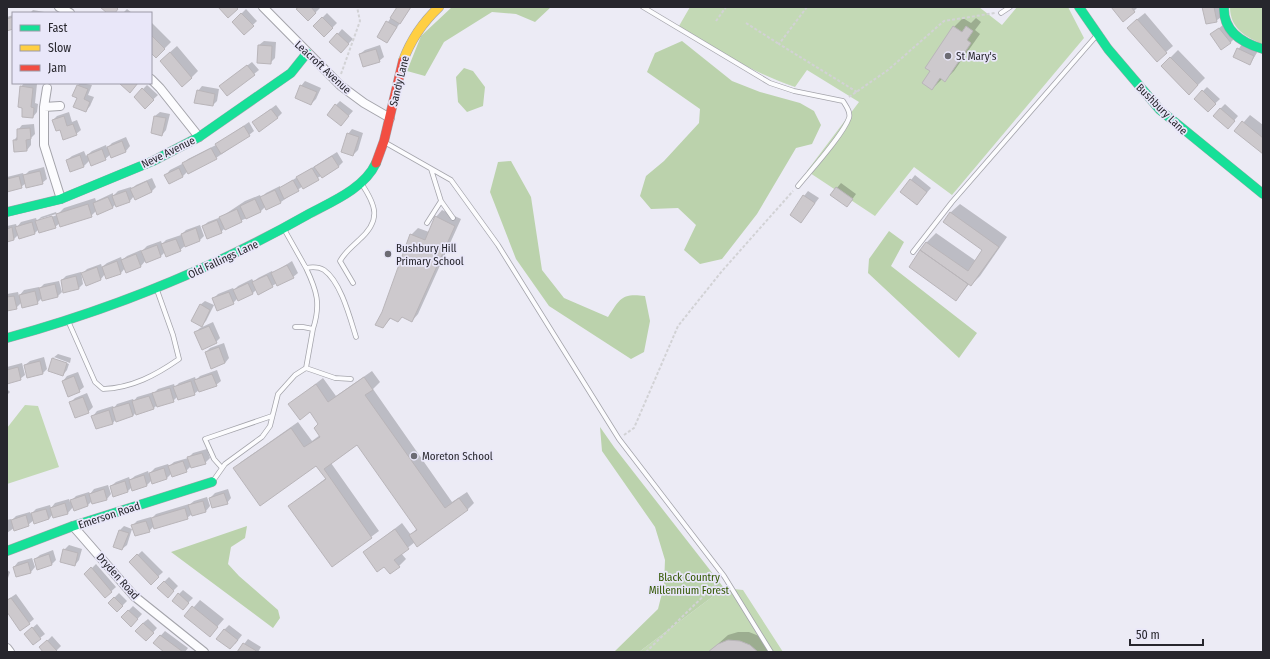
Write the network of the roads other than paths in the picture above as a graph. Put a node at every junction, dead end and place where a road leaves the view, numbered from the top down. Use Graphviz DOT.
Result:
graph roads {
  1 [pos="58,7"];
  2 [pos="263,7"];
  3 [pos="439,7"];
  4 [pos="643,7"];
  5 [pos="1010,7"];
  6 [pos="1079,7"];
  7 [pos="1224,7"];
  8 [pos="68,12"];
  9 [pos="1001,13"];
  10 [pos="1097,34"];
  11 [pos="1263,49"];
  12 [pos="308,53"];
  13 [pos="152,80"];
  14 [pos="47,88"];
  15 [pos="60,106"];
  16 [pos="44,107"];
  17 [pos="390,118"];
  18 [pos="199,137"];
  19 [pos="385,142"];
  20 [pos="431,169"];
  21 [pos="361,182"];
  22 [pos="798,186"];
  23 [pos="1263,194"];
  24 [pos="61,199"];
  25 [pos="441,201"];
  26 [pos="7,212"];
  27 [pos="453,218"];
  28 [pos="427,223"];
  29 [pos="284,229"];
  30 [pos="913,252"];
  31 [pos="306,268"];
  32 [pos="353,283"];
  33 [pos="156,290"];
  34 [pos="68,320"];
  35 [pos="295,327"];
  36 [pos="314,329"];
  37 [pos="356,337"];
  38 [pos="7,338"];
  39 [pos="306,368"];
  40 [pos="351,379"];
  41 [pos="272,416"];
  42 [pos="222,468"];
  43 [pos="212,482"];
  44 [pos="73,526"];
  45 [pos="7,551"];
  46 [pos="7,648"];
  47 [pos="10,652"];
  48 [pos="204,652"];
  49 [pos="771,652"];
  1 -- 8 [label="street"];
  2 -- 12 [label="street, Leacroft Avenue"];
  3 -- 17 [label="street, Sandy Lane"];
  4 -- 22 [label="lane"];
  5 -- 9 [label="lane"];
  6 -- 10 [label="street, Bushbury Lane"];
  7 -- 11 [label="street"];
  10 -- 23 [label="street, Bushbury Lane"];
  10 -- 30 [label="lane"];
  12 -- 17 [label="street, Leacroft Avenue"];
  12 -- 18 [label="street, Neve Avenue"];
  13 -- 18 [label="street"];
  14 -- 16 [label="street"];
  15 -- 16 [label="street"];
  16 -- 24 [label="street"];
  17 -- 19 [label="street, Old Fallings Lane"];
  18 -- 24 [label="street, Neve Avenue"];
  19 -- 20 [label="lane"];
  19 -- 21 [label="street, Old Fallings Lane"];
  20 -- 25 [label="lane"];
  20 -- 49 [label="lane"];
  21 -- 29 [label="street, Old Fallings Lane"];
  21 -- 32 [label="lane"];
  24 -- 26 [label="street, Neve Avenue"];
  25 -- 27 [label="lane"];
  25 -- 28 [label="lane"];
  29 -- 31 [label="lane"];
  29 -- 33 [label="street, Old Fallings Lane"];
  31 -- 36 [label="lane"];
  31 -- 37 [label="lane"];
  33 -- 34 [label="street, Old Fallings Lane"];
  33 -- 34 [label="lane"];
  34 -- 38 [label="street, Old Fallings Lane"];
  35 -- 36 [label="lane"];
  36 -- 39 [label="lane"];
  39 -- 40 [label="lane"];
  39 -- 41 [label="lane"];
  41 -- 42 [label="lane"];
  41 -- 42 [label="lane"];
  42 -- 43 [label="lane"];
  43 -- 44 [label="street, Emerson Road"];
  44 -- 45 [label="street, Emerson Road"];
  44 -- 48 [label="street, Dryden Road"];
  46 -- 47 [label="street"];
}
